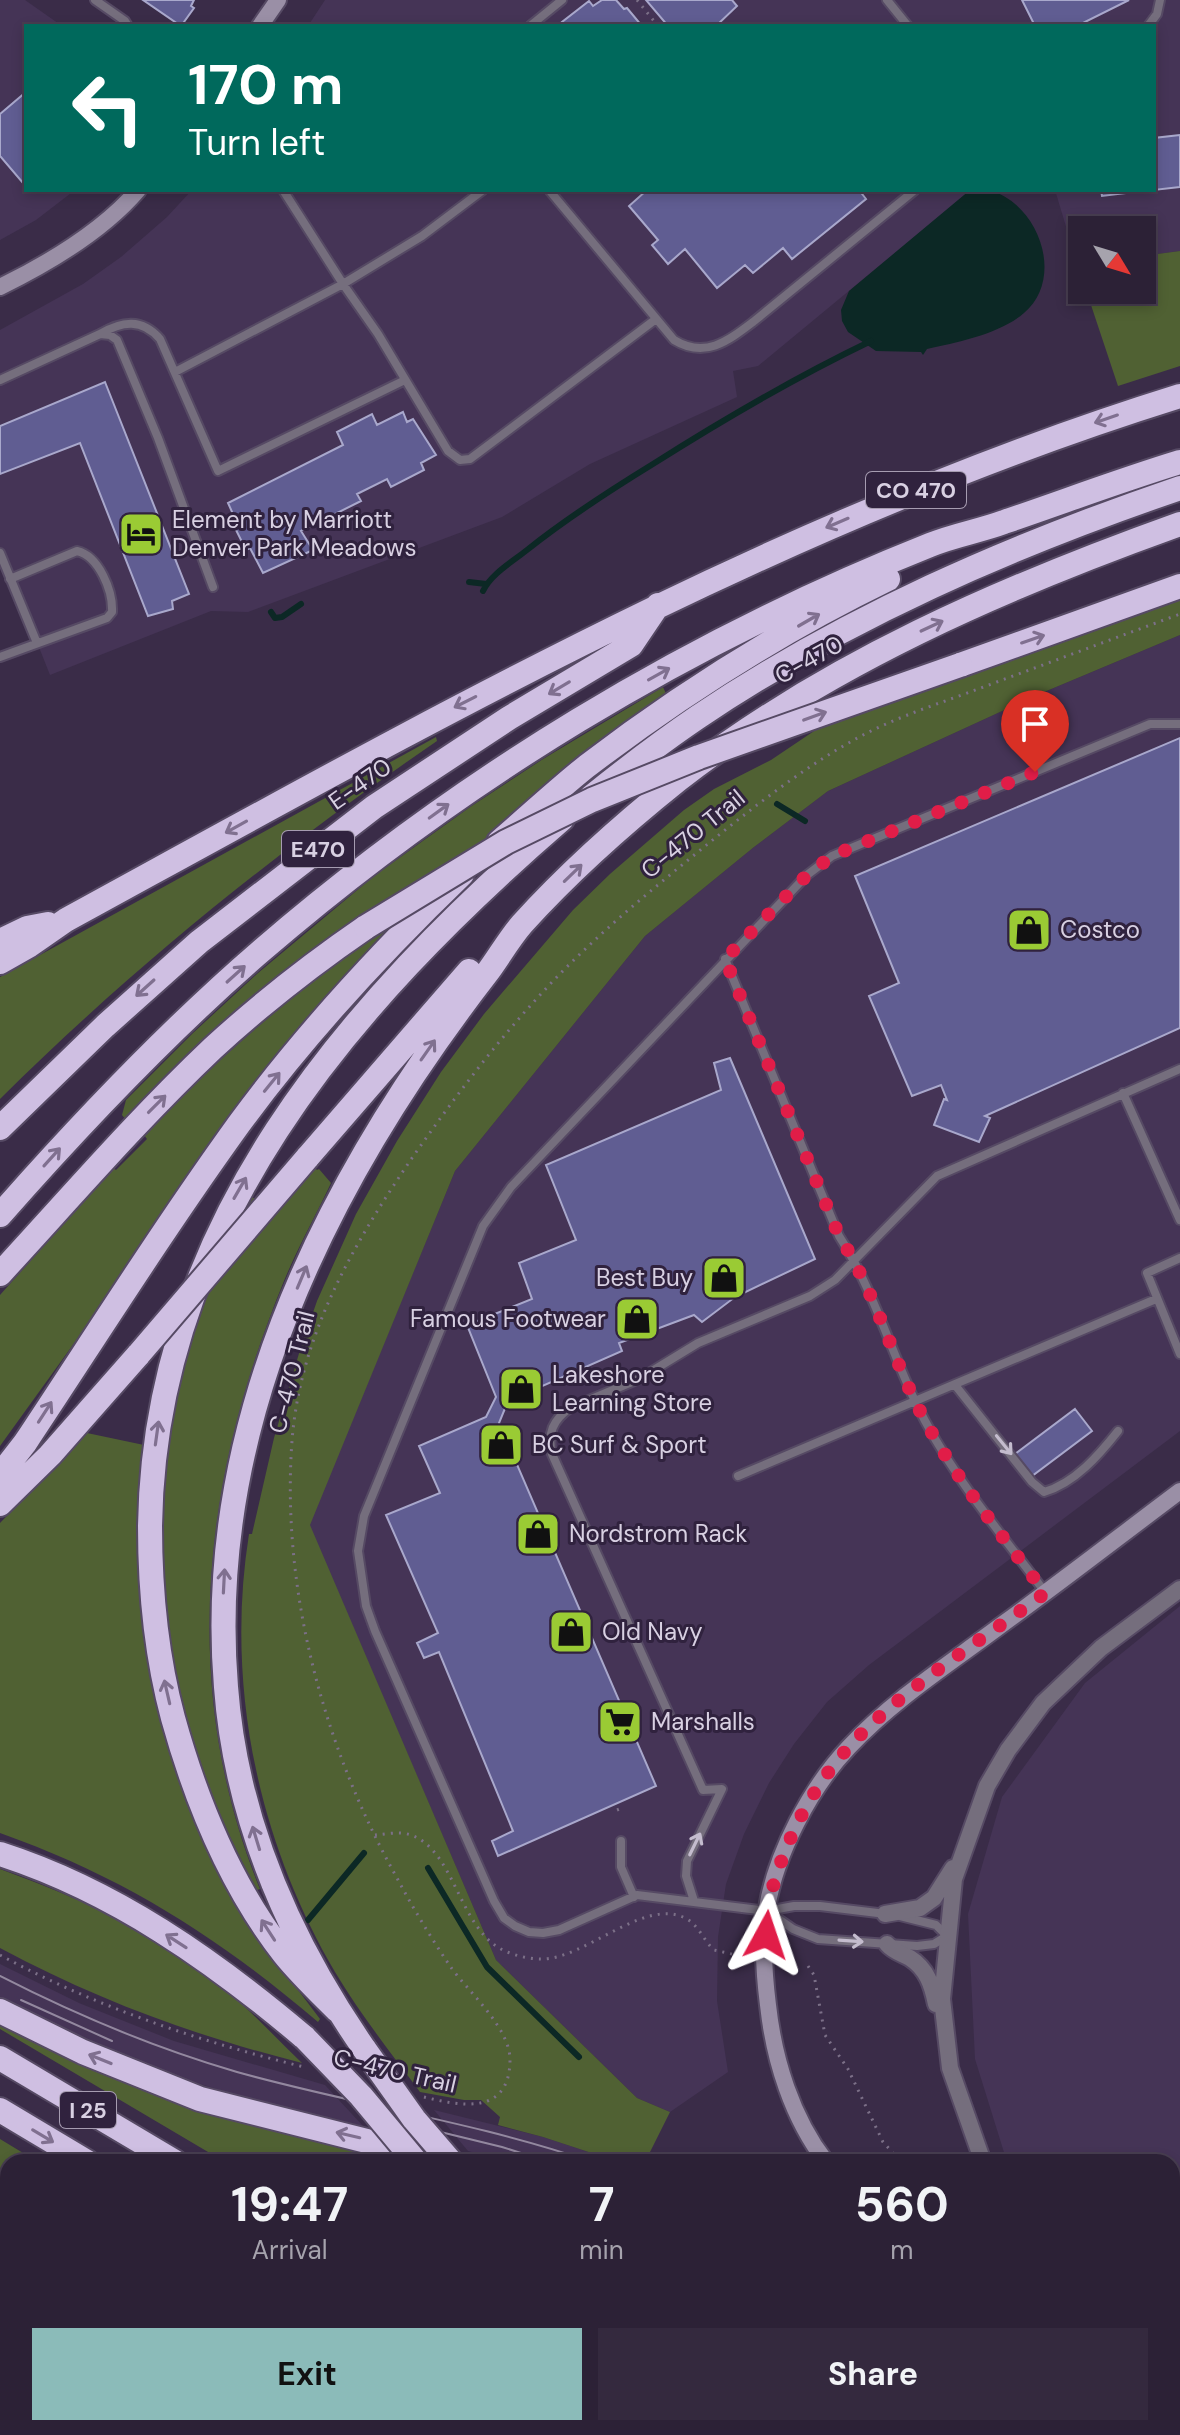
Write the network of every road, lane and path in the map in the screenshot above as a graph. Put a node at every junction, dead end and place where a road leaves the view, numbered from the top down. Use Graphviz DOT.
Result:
graph roads {
  1 [pos="95,0"];
  2 [pos="278,0"];
  3 [pos="562,0"];
  4 [pos="637,0"];
  5 [pos="887,0"];
  6 [pos="1160,0"];
  7 [pos="125,24"];
  8 [pos="261,24"];
  9 [pos="532,24"];
  10 [pos="656,24"];
  11 [pos="906,24"];
  12 [pos="1150,24"];
  13 [pos="136,192"];
  14 [pos="284,192"];
  15 [pos="480,192"];
  16 [pos="551,192"];
  17 [pos="913,192"];
  18 [pos="343,284"];
  19 [pos="0,287"];
  20 [pos="656,319"];
  21 [pos="100,334"];
  22 [pos="175,372"];
  23 [pos="0,380"];
  24 [pos="405,380"];
  25 [pos="1180,396"];
  26 [pos="1180,462"];
  27 [pos="1180,488"];
  28 [pos="1001,523"];
  29 [pos="1180,524"];
  30 [pos="0,553"];
  31 [pos="10,579"];
  32 [pos="1180,586"];
  33 [pos="213,587"];
  34 [pos="659,603"];
  35 [pos="1180,614"];
  36 [pos="37,643"];
  37 [pos="0,657"];
  38 [pos="1180,724"];
  39 [pos="66,920"];
  40 [pos="518,928"];
  41 [pos="0,941"];
  42 [pos="725,959"];
  43 [pos="0,962"];
  44 [pos="1180,1069"];
  45 [pos="1123,1093"];
  46 [pos="0,1128"];
  47 [pos="0,1215"];
  48 [pos="1180,1220"];
  49 [pos="854,1258"];
  50 [pos="1180,1258"];
  51 [pos="0,1274"];
  52 [pos="1156,1299"];
  53 [pos="1180,1354"];
  54 [pos="955,1385"];
  55 [pos="915,1401"];
  56 [pos="1118,1431"];
  57 [pos="0,1475"];
  58 [pos="738,1476"];
  59 [pos="1180,1491"];
  60 [pos="0,1504"];
  61 [pos="1180,1589"];
  62 [pos="1045,1593"];
  63 [pos="375,1835"];
  64 [pos="621,1841"];
  65 [pos="0,1854"];
  66 [pos="961,1858"];
  67 [pos="634,1897"];
  68 [pos="694,1901"];
  69 [pos="767,1911"];
  70 [pos="885,1914"];
  71 [pos="947,1936"];
  72 [pos="887,1944"];
  73 [pos="0,1955"];
  74 [pos="736,1955"];
  75 [pos="808,1966"];
  76 [pos="337,2010"];
  77 [pos="0,2011"];
  78 [pos="945,2021"];
  79 [pos="0,2058"];
  80 [pos="314,2070"];
  81 [pos="417,2095"];
  82 [pos="0,2110"];
  83 [pos="74,2154"];
  84 [pos="162,2154"];
  85 [pos="409,2154"];
  86 [pos="419,2154"];
  87 [pos="444,2154"];
  88 [pos="821,2154"];
  89 [pos="894,2154"];
  90 [pos="980,2154"];
  1 -- 7 [label="lane"];
  2 -- 8 [label="main road"];
  3 -- 9 [label="lane"];
  4 -- 10 [label="path"];
  5 -- 11 [label="lane"];
  6 -- 12 [label="lane"];
  13 -- 19 [label="main road"];
  14 -- 18 [label="lane"];
  15 -- 18 [label="lane"];
  16 -- 20 [label="lane"];
  17 -- 20 [label="lane"];
  18 -- 22 [label="lane"];
  18 -- 24 [label="lane"];
  20 -- 24 [label="lane"];
  21 -- 22 [label="lane"];
  21 -- 23 [label="lane"];
  21 -- 33 [label="lane"];
  22 -- 24 [label="lane"];
  25 -- 34 [label="highway, CO 470, one-way"];
  26 -- 28 [label="highway"];
  76 -- 27 [label="highway, one-way"];
  47 -- 28 [label="highway, one-way"];
  57 -- 28 [label="highway, one-way"];
  40 -- 29 [label="highway, C-470, one-way"];
  30 -- 31 [label="lane"];
  31 -- 36 [label="lane"];
  31 -- 36 [label="lane"];
  51 -- 32 [label="highway, one-way, bridge"];
  34 -- 39 [label="highway, one-way"];
  34 -- 46 [label="highway, E-470 / E470, one-way"];
  35 -- 63 [label="path, C-470 Trail"];
  36 -- 37 [label="lane"];
  38 -- 42 [label="lane"];
  39 -- 41 [label="highway"];
  39 -- 43 [label="highway"];
  40 -- 60 [label="highway, bridge"];
  76 -- 40 [label="highway, one-way"];
  42 -- 49 [label="lane"];
  42 -- 67 [label="lane"];
  44 -- 45 [label="lane"];
  45 -- 48 [label="lane"];
  45 -- 49 [label="lane"];
  49 -- 55 [label="lane"];
  68 -- 49 [label="lane, one-way"];
  50 -- 52 [label="lane"];
  52 -- 53 [label="lane"];
  52 -- 54 [label="lane"];
  54 -- 55 [label="lane"];
  54 -- 56 [label="lane, one-way"];
  55 -- 58 [label="lane"];
  55 -- 62 [label="lane"];
  59 -- 62 [label="main road"];
  61 -- 66 [label="street"];
  62 -- 69 [label="main road"];
  63 -- 74 [label="path"];
  63 -- 81 [label="path, C-470 Trail"];
  64 -- 67 [label="lane"];
  85 -- 65 [label="highway, one-way, bridge"];
  66 -- 70 [label="street"];
  66 -- 71 [label="street"];
  67 -- 68 [label="lane"];
  68 -- 69 [label="lane"];
  69 -- 70 [label="lane"];
  69 -- 72 [label="lane, one-way"];
  69 -- 88 [label="main road"];
  70 -- 71 [label="lane"];
  71 -- 72 [label="lane"];
  71 -- 78 [label="street"];
  72 -- 78 [label="street"];
  73 -- 80 [label="path, C-470 Trail"];
  75 -- 89 [label="path"];
  76 -- 87 [label="highway, bridge"];
  86 -- 77 [label="highway, one-way"];
  78 -- 90 [label="street"];
  79 -- 84 [label="highway, I 25"];
  82 -- 83 [label="highway, I 25, one-way"];
}
